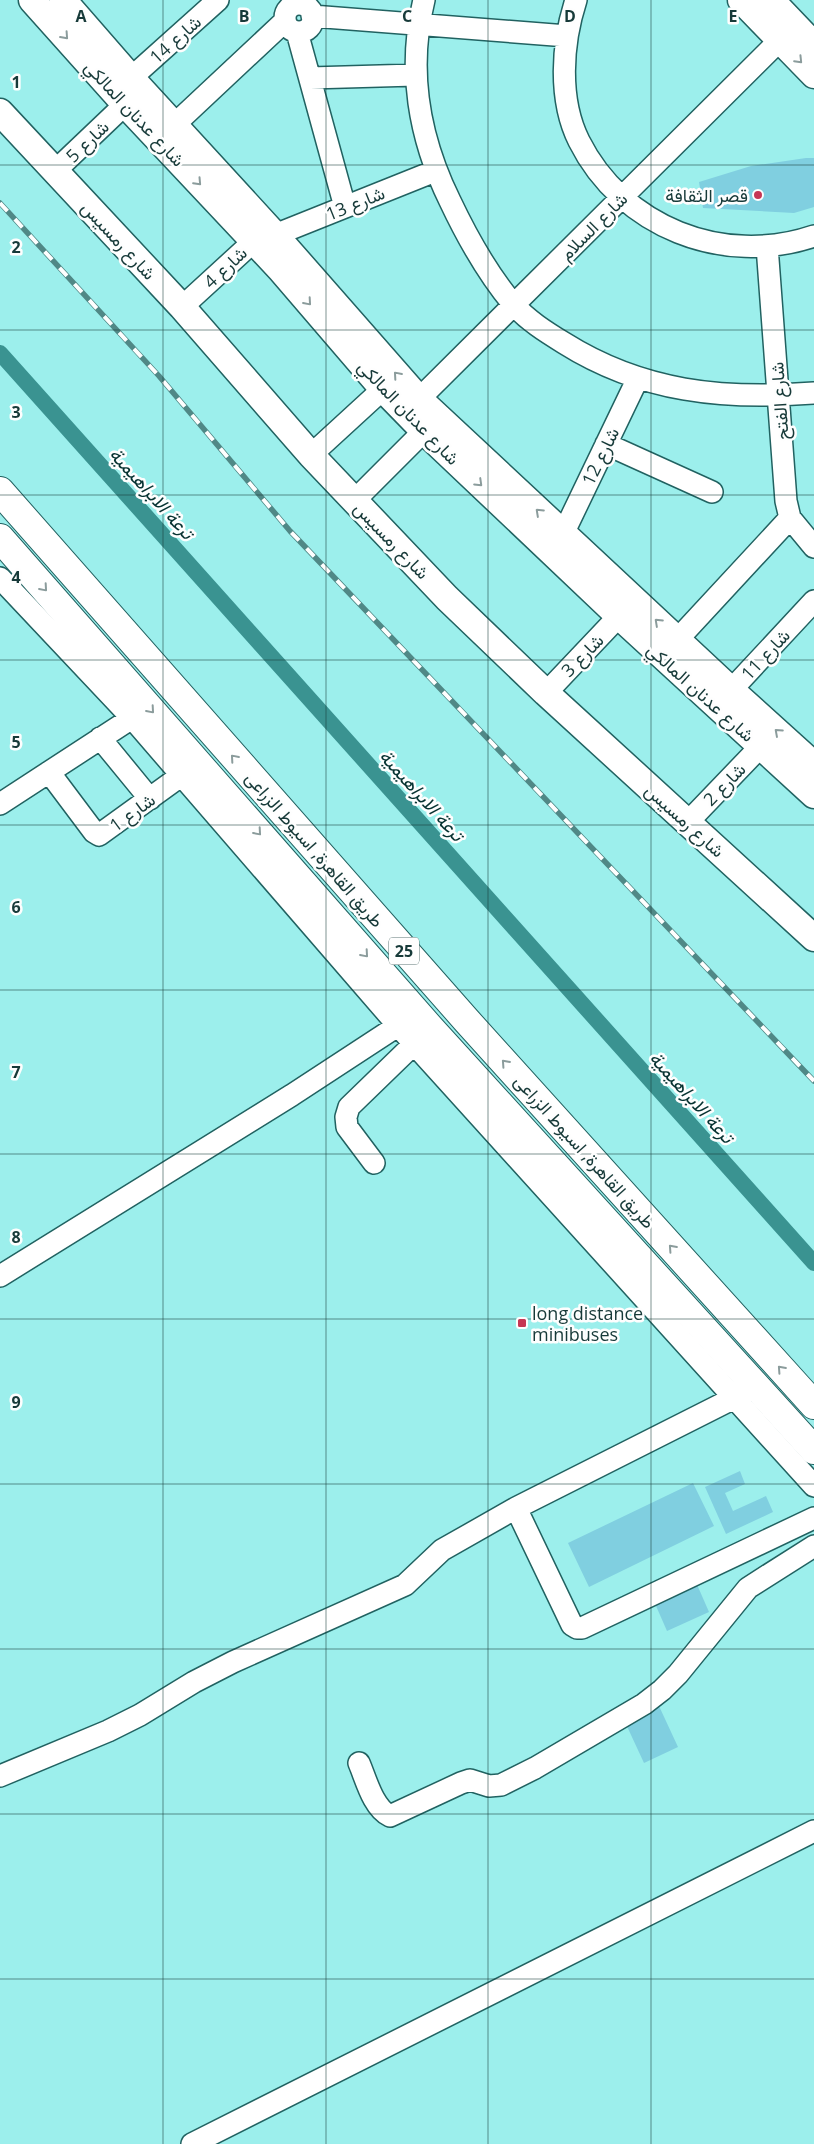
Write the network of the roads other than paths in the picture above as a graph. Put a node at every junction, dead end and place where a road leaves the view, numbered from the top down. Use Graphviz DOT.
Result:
graph roads {
  1 [pos="32,0"];
  2 [pos="63,0"];
  3 [pos="424,0"];
  4 [pos="576,0"];
  5 [pos="741,0"];
  6 [pos="771,0"];
  7 [pos="206,4"];
  8 [pos="298,12"];
  9 [pos="418,25"];
  10 [pos="567,36"];
  11 [pos="780,40"];
  12 [pos="814,45"];
  13 [pos="415,74"];
  14 [pos="814,75"];
  15 [pos="310,78"];
  16 [pos="133,91"];
  17 [pos="0,112"];
  18 [pos="174,125"];
  19 [pos="435,171"];
  20 [pos="54,172"];
  21 [pos="621,198"];
  22 [pos="345,207"];
  23 [pos="266,234"];
  24 [pos="814,236"];
  25 [pos="767,246"];
  26 [pos="514,305"];
  27 [pos="182,307"];
  28 [pos="638,378"];
  29 [pos="383,389"];
  30 [pos="814,393"];
  31 [pos="778,395"];
  32 [pos="412,406"];
  33 [pos="424,431"];
  34 [pos="606,444"];
  35 [pos="311,455"];
  36 [pos="0,491"];
  37 [pos="712,492"];
  38 [pos="354,501"];
  39 [pos="790,518"];
  40 [pos="563,534"];
  41 [pos="0,538"];
  42 [pos="814,547"];
  43 [pos="0,578"];
  44 [pos="814,601"];
  45 [pos="618,616"];
  46 [pos="677,640"];
  47 [pos="546,693"];
  48 [pos="724,699"];
  49 [pos="132,718"];
  50 [pos="100,738"];
  51 [pos="760,747"];
  52 [pos="814,765"];
  53 [pos="49,772"];
  54 [pos="182,775"];
  55 [pos="814,795"];
  56 [pos="150,799"];
  57 [pos="0,804"];
  58 [pos="688,822"];
  59 [pos="814,938"];
  60 [pos="455,1008"];
  61 [pos="415,1033"];
  62 [pos="374,1163"];
  63 [pos="0,1276"];
  64 [pos="746,1392"];
  65 [pos="814,1405"];
  66 [pos="814,1450"];
  67 [pos="814,1486"];
  68 [pos="516,1508"];
  69 [pos="814,1518"];
  70 [pos="814,1546"];
  71 [pos="359,1763"];
  72 [pos="0,1776"];
  73 [pos="814,1831"];
  74 [pos="192,2144"];
  1 -- 16 [label="main road, شارع عدنان المالكي, one-way"];
  2 -- 16 [label="main road, شارع عدنان المالكي"];
  3 -- 9 [label="street"];
  4 -- 10 [label="street"];
  5 -- 11 [label="main road"];
  6 -- 12 [label="main road"];
  7 -- 16 [label="street, شارع 14"];
  8 -- 9 [label="street"];
  8 -- 15 [label="street"];
  8 -- 18 [label="street"];
  9 -- 10 [label="street"];
  9 -- 13 [label="street"];
  10 -- 21 [label="street"];
  11 -- 14 [label="main road, one-way"];
  11 -- 21 [label="street, شارع السلام"];
  13 -- 15 [label="street"];
  13 -- 19 [label="street"];
  15 -- 22 [label="street"];
  16 -- 18 [label="main road, شارع عدنان المالكي"];
  16 -- 20 [label="street, شارع 5"];
  16 -- 23 [label="main road, شارع عدنان المالكي, one-way"];
  17 -- 20 [label="main road, شارع رمسيس"];
  18 -- 23 [label="main road, شارع عدنان المالكي"];
  19 -- 22 [label="street, شارع 13"];
  19 -- 26 [label="street"];
  20 -- 27 [label="main road, شارع رمسيس"];
  21 -- 25 [label="street"];
  21 -- 26 [label="street, شارع السلام"];
  22 -- 23 [label="street, شارع 13"];
  23 -- 27 [label="street, شارع 4"];
  23 -- 29 [label="main road, شارع عدنان المالكي, one-way"];
  32 -- 23 [label="main road, شارع عدنان المالكي, one-way"];
  24 -- 25 [label="street"];
  25 -- 31 [label="street, شارع الفتح"];
  26 -- 28 [label="street"];
  26 -- 32 [label="street, شارع السلام"];
  27 -- 35 [label="main road, شارع رمسيس"];
  28 -- 31 [label="street"];
  28 -- 34 [label="street, شارع 12"];
  29 -- 32 [label="main road, شارع عدنان المالكي"];
  29 -- 35 [label="street"];
  30 -- 31 [label="street"];
  31 -- 39 [label="street, شارع الفتح"];
  32 -- 33 [label="main road, شارع عدنان المالكي"];
  40 -- 32 [label="main road, شارع عدنان المالكي, one-way"];
  33 -- 38 [label="street"];
  33 -- 45 [label="main road, شارع عدنان المالكي, one-way"];
  34 -- 37 [label="street"];
  34 -- 40 [label="street, شارع 12"];
  35 -- 38 [label="main road, شارع رمسيس"];
  60 -- 36 [label="highway, طريق القاهرة, اسيوط الزراعى / 25, one-way"];
  38 -- 47 [label="main road, شارع رمسيس"];
  39 -- 42 [label="street, شارع الفتح"];
  39 -- 46 [label="street"];
  46 -- 40 [label="main road, شارع عدنان المالكي, one-way"];
  41 -- 61 [label="highway, طريق القاهرة, اسيوط الزراعى / 25, one-way"];
  43 -- 49 [label="street, طريق القاهرة, اسيوط الزراعى"];
  44 -- 48 [label="street, شارع 11"];
  45 -- 47 [label="street, شارع 3"];
  45 -- 48 [label="main road, شارع عدنان المالكي"];
  46 -- 48 [label="main road, شارع عدنان المالكي"];
  47 -- 58 [label="main road, شارع رمسيس"];
  48 -- 51 [label="main road, شارع عدنان المالكي"];
  52 -- 48 [label="main road, شارع عدنان المالكي, one-way"];
  49 -- 50 [label="street"];
  49 -- 54 [label="street, طريق القاهرة, اسيوط الزراعى"];
  50 -- 53 [label="street"];
  50 -- 56 [label="street"];
  51 -- 55 [label="main road, شارع عدنان المالكي"];
  51 -- 58 [label="street, شارع 2"];
  53 -- 56 [label="street, شارع 1"];
  53 -- 57 [label="street"];
  54 -- 56 [label="street, شارع 1"];
  54 -- 61 [label="street, طريق القاهرة, اسيوط الزراعى"];
  58 -- 59 [label="main road, شارع رمسيس"];
  60 -- 61 [label="highway"];
  65 -- 60 [label="highway, طريق القاهرة, اسيوط الزراعى / 25, one-way"];
  61 -- 62 [label="street"];
  61 -- 63 [label="street"];
  61 -- 64 [label="highway, طريق القاهرة, اسيوط الزراعى / 25"];
  64 -- 66 [label="highway, طريق القاهرة, اسيوط الزراعى / 25"];
  64 -- 67 [label="street, طريق القاهرة, اسيوط الزراعى"];
  64 -- 68 [label="street"];
  68 -- 69 [label="street"];
  68 -- 72 [label="street"];
  70 -- 71 [label="street"];
  73 -- 74 [label="street"];
}
